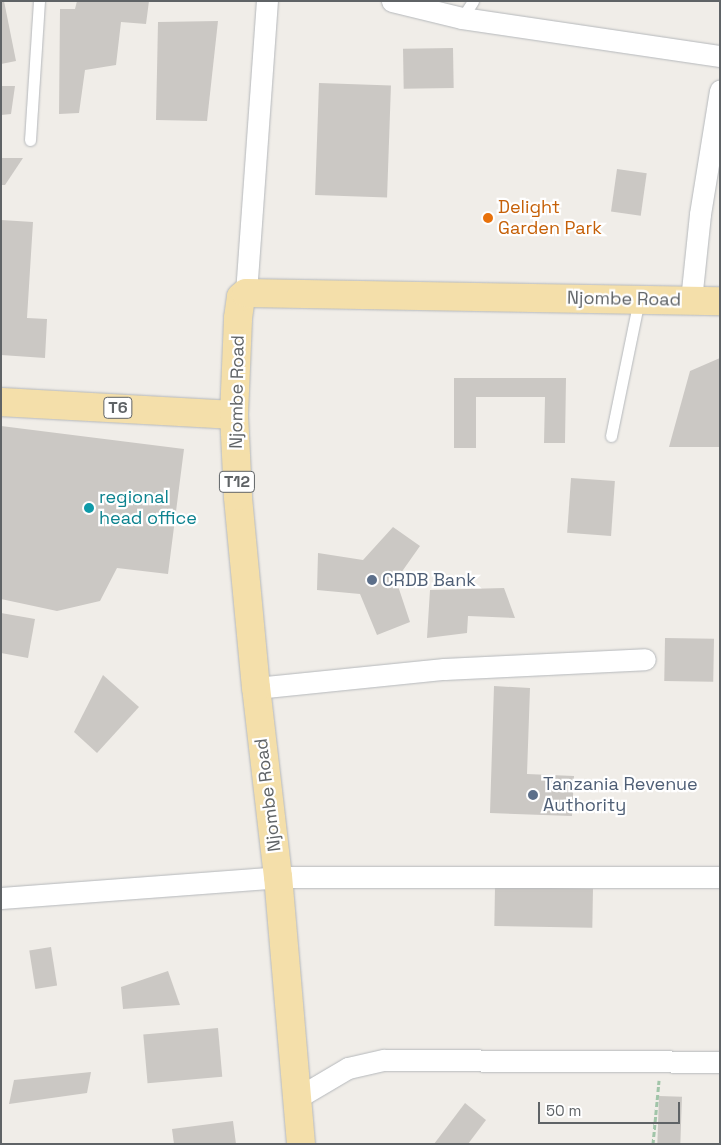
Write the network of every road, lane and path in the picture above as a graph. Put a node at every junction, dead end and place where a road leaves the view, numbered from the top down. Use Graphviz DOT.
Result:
graph roads {
  1 [pos="39,1"];
  2 [pos="266,1"];
  3 [pos="392,1"];
  4 [pos="467,10"];
  5 [pos="720,56"];
  6 [pos="720,91"];
  7 [pos="30,140"];
  8 [pos="246,293"];
  9 [pos="639,299"];
  10 [pos="691,300"];
  11 [pos="720,301"];
  12 [pos="1,402"];
  13 [pos="234,415"];
  14 [pos="611,436"];
  15 [pos="645,659"];
  16 [pos="256,688"];
  17 [pos="278,877"];
  18 [pos="720,877"];
  19 [pos="1,898"];
  20 [pos="661,1062"];
  21 [pos="720,1062"];
  22 [pos="298,1098"];
  23 [pos="301,1144"];
  24 [pos="653,1144"];
  1 -- 7 [label="lane"];
  2 -- 8 [label="street"];
  3 -- 4 [label="street"];
  4 -- 5 [label="street"];
  6 -- 10 [label="street"];
  8 -- 9 [label="highway, Njombe Road"];
  8 -- 13 [label="highway, Njombe Road / T12"];
  9 -- 10 [label="highway, Njombe Road"];
  9 -- 14 [label="lane"];
  10 -- 11 [label="highway, Njombe Road"];
  12 -- 13 [label="highway, T6"];
  13 -- 16 [label="highway, Njombe Road / T12"];
  15 -- 16 [label="street"];
  16 -- 17 [label="highway, Njombe Road / T12"];
  17 -- 18 [label="street"];
  17 -- 19 [label="street"];
  17 -- 22 [label="highway, Njombe Road / T12"];
  20 -- 21 [label="street"];
  20 -- 22 [label="street"];
  20 -- 24 [label="path"];
  22 -- 23 [label="highway, Njombe Road / T12"];
}
